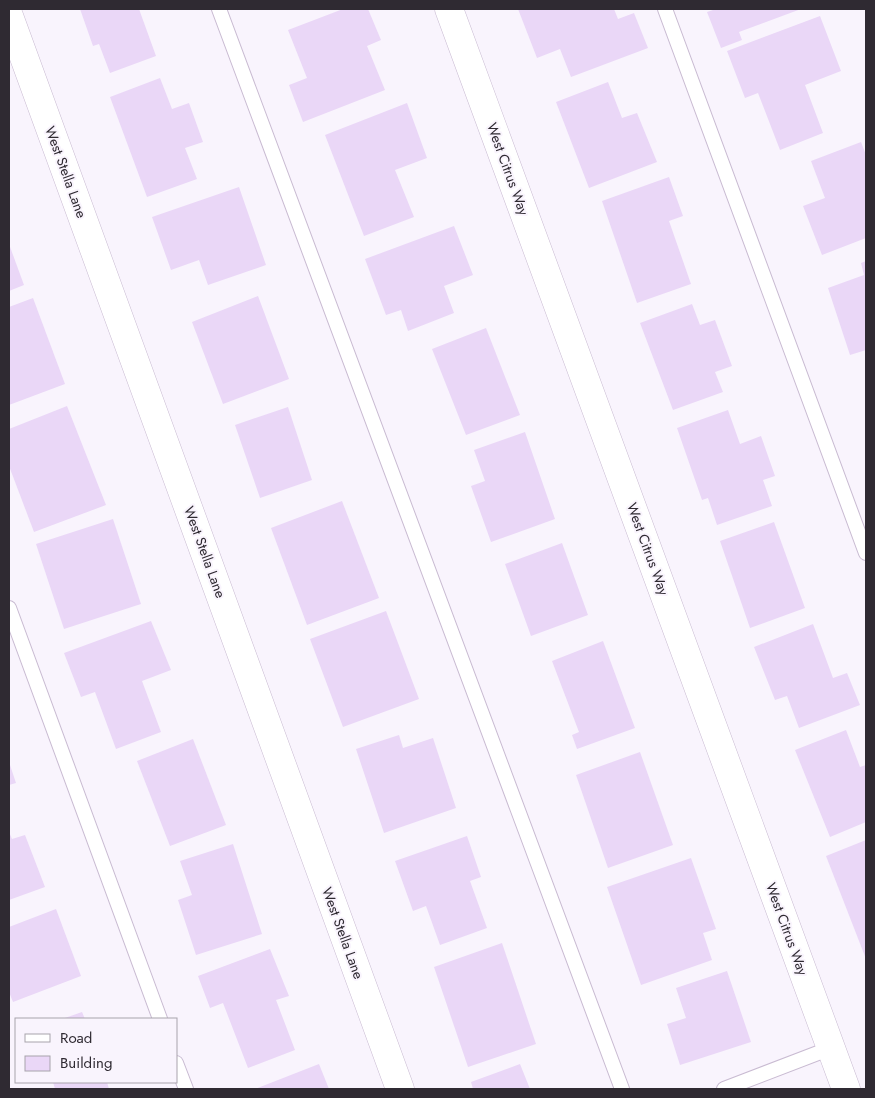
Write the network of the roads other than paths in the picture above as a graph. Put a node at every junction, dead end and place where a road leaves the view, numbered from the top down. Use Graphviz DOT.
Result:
graph roads {
  1 [pos="219,9"];
  2 [pos="449,9"];
  3 [pos="664,9"];
  4 [pos="9,16"];
  5 [pos="866,553"];
  6 [pos="9,608"];
  7 [pos="160,1018"];
  8 [pos="831,1048"];
  9 [pos="178,1068"];
  10 [pos="186,1089"];
  11 [pos="400,1089"];
  12 [pos="622,1089"];
  13 [pos="724,1089"];
  14 [pos="846,1089"];
  1 -- 12 [label="lane"];
  2 -- 8 [label="street, West Citrus Way"];
  3 -- 5 [label="lane"];
  4 -- 11 [label="street, West Stella Lane"];
  6 -- 7 [label="lane"];
  8 -- 13 [label="lane"];
  8 -- 14 [label="street, West Citrus Way"];
  9 -- 10 [label="lane"];
}
